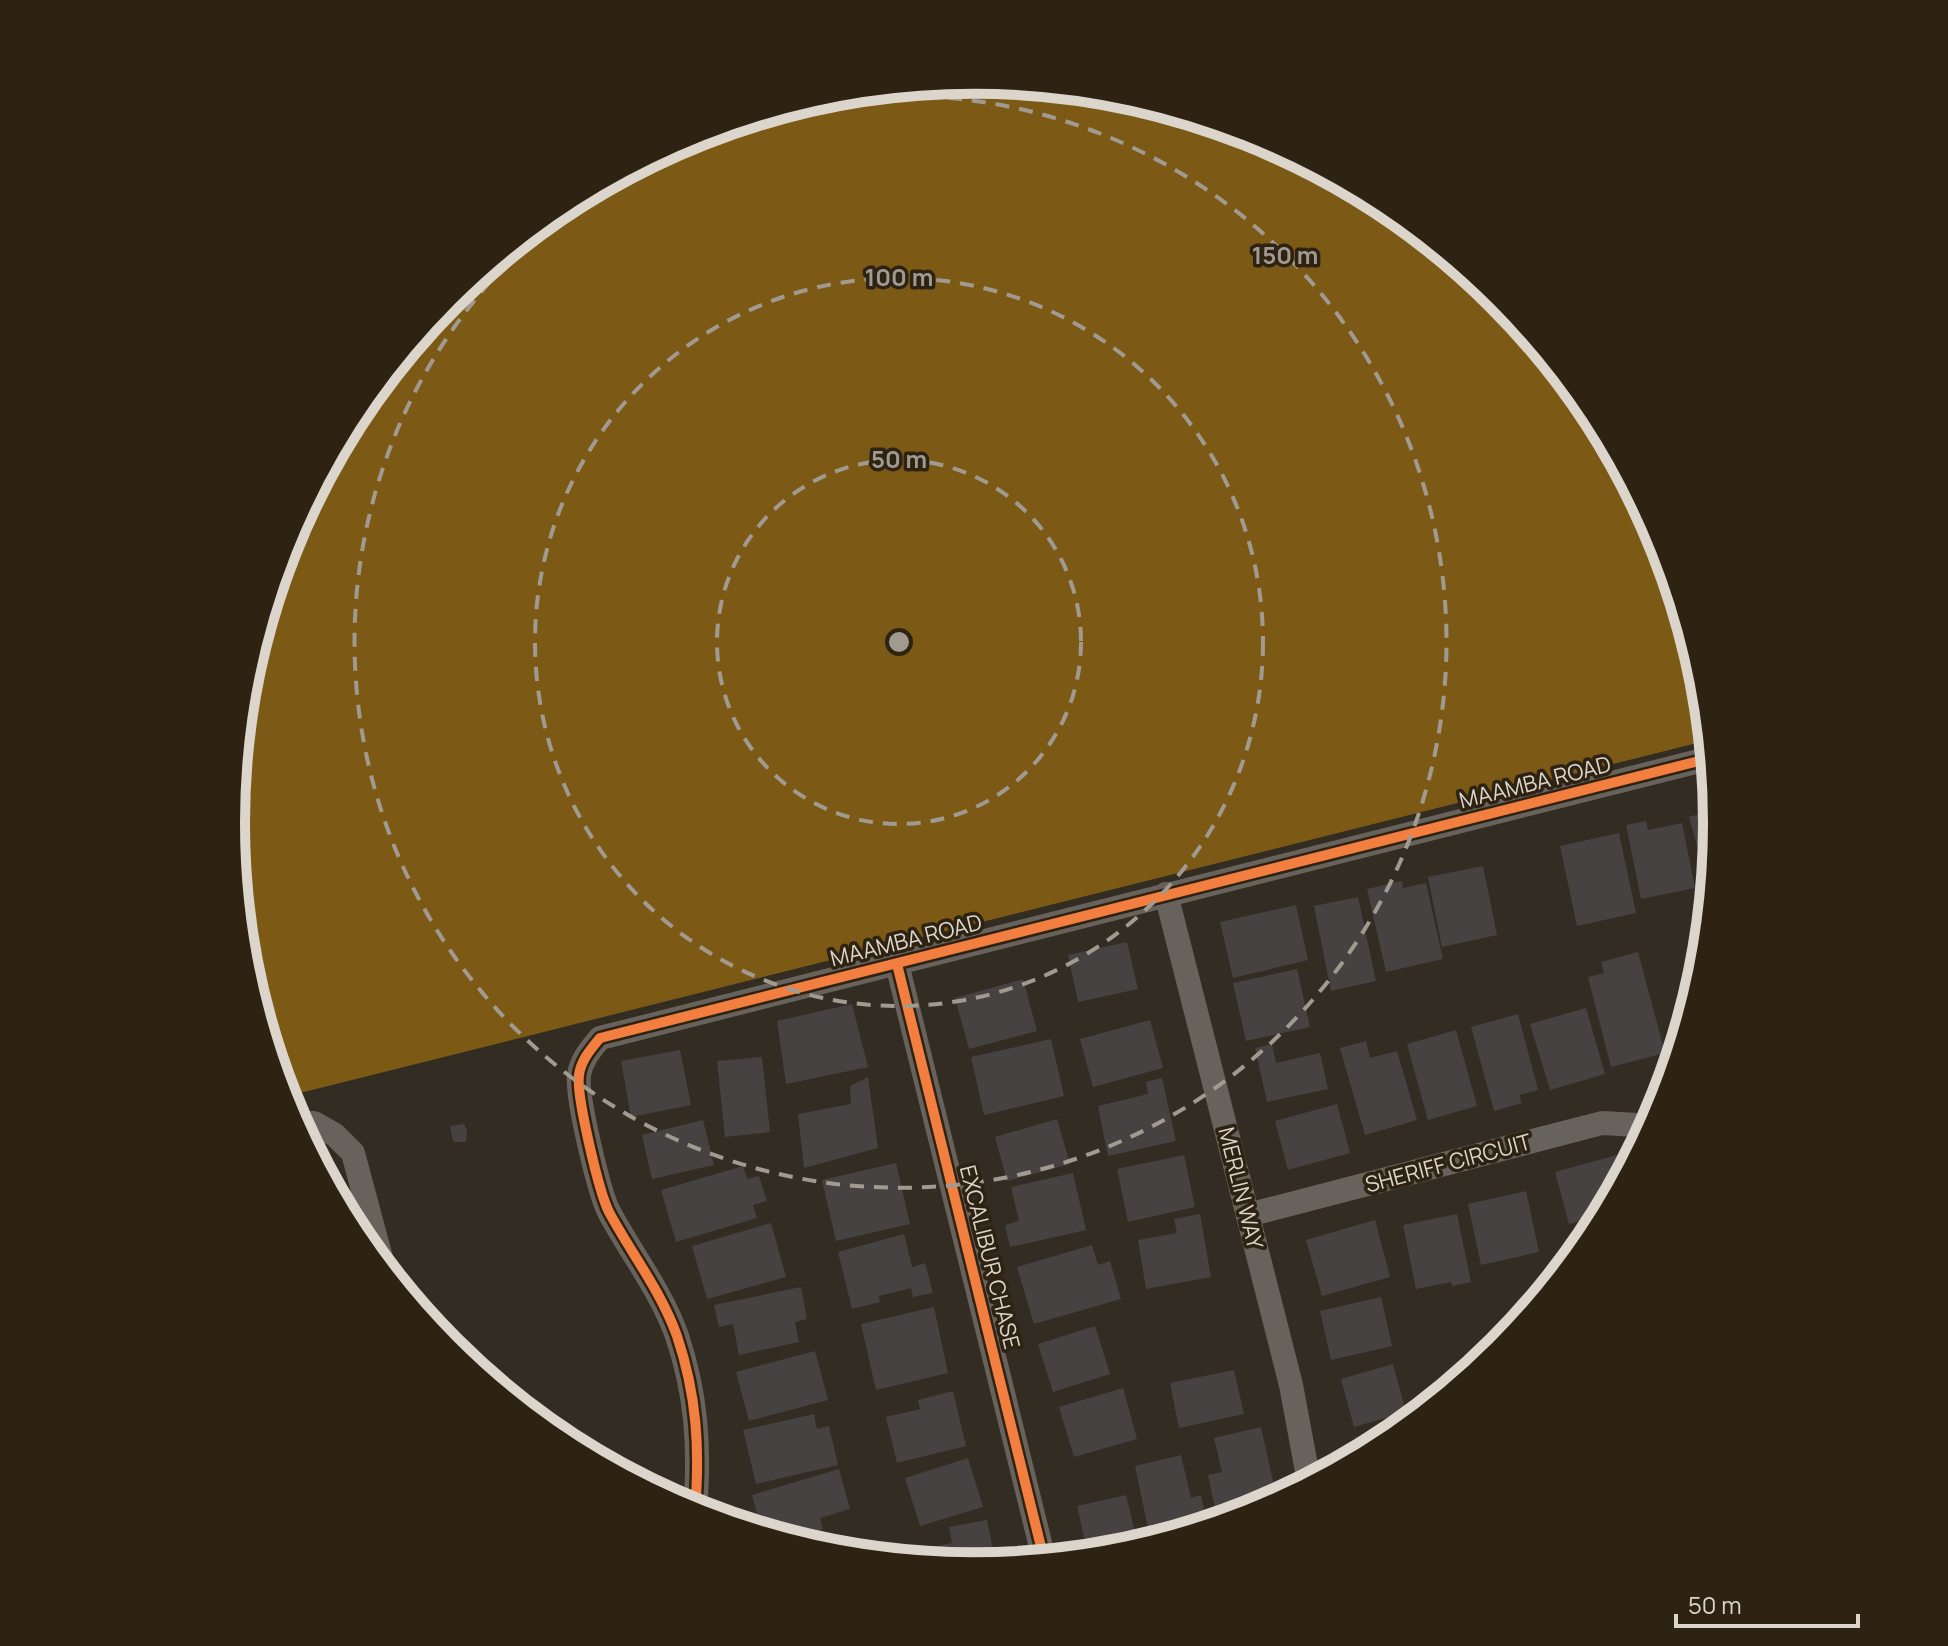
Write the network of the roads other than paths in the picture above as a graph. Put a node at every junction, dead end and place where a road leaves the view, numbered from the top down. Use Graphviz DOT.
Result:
graph roads {
  1 [pos="1700,761"];
  2 [pos="1166,894"];
  3 [pos="897,964"];
  4 [pos="310,1123"];
  5 [pos="1637,1125"];
  6 [pos="1248,1215"];
  7 [pos="376,1239"];
  8 [pos="1307,1471"];
  9 [pos="696,1497"];
  10 [pos="1041,1548"];
  1 -- 2 [label="street, MAAMBA ROAD"];
  2 -- 3 [label="street, MAAMBA ROAD"];
  2 -- 6 [label="street, MERLIN WAY"];
  3 -- 9 [label="street, MAAMBA ROAD"];
  3 -- 10 [label="street, EXCALIBUR CHASE"];
  4 -- 7 [label="street"];
  5 -- 6 [label="street, SHERIFF CIRCUIT"];
  6 -- 8 [label="street, MERLIN WAY"];
}
